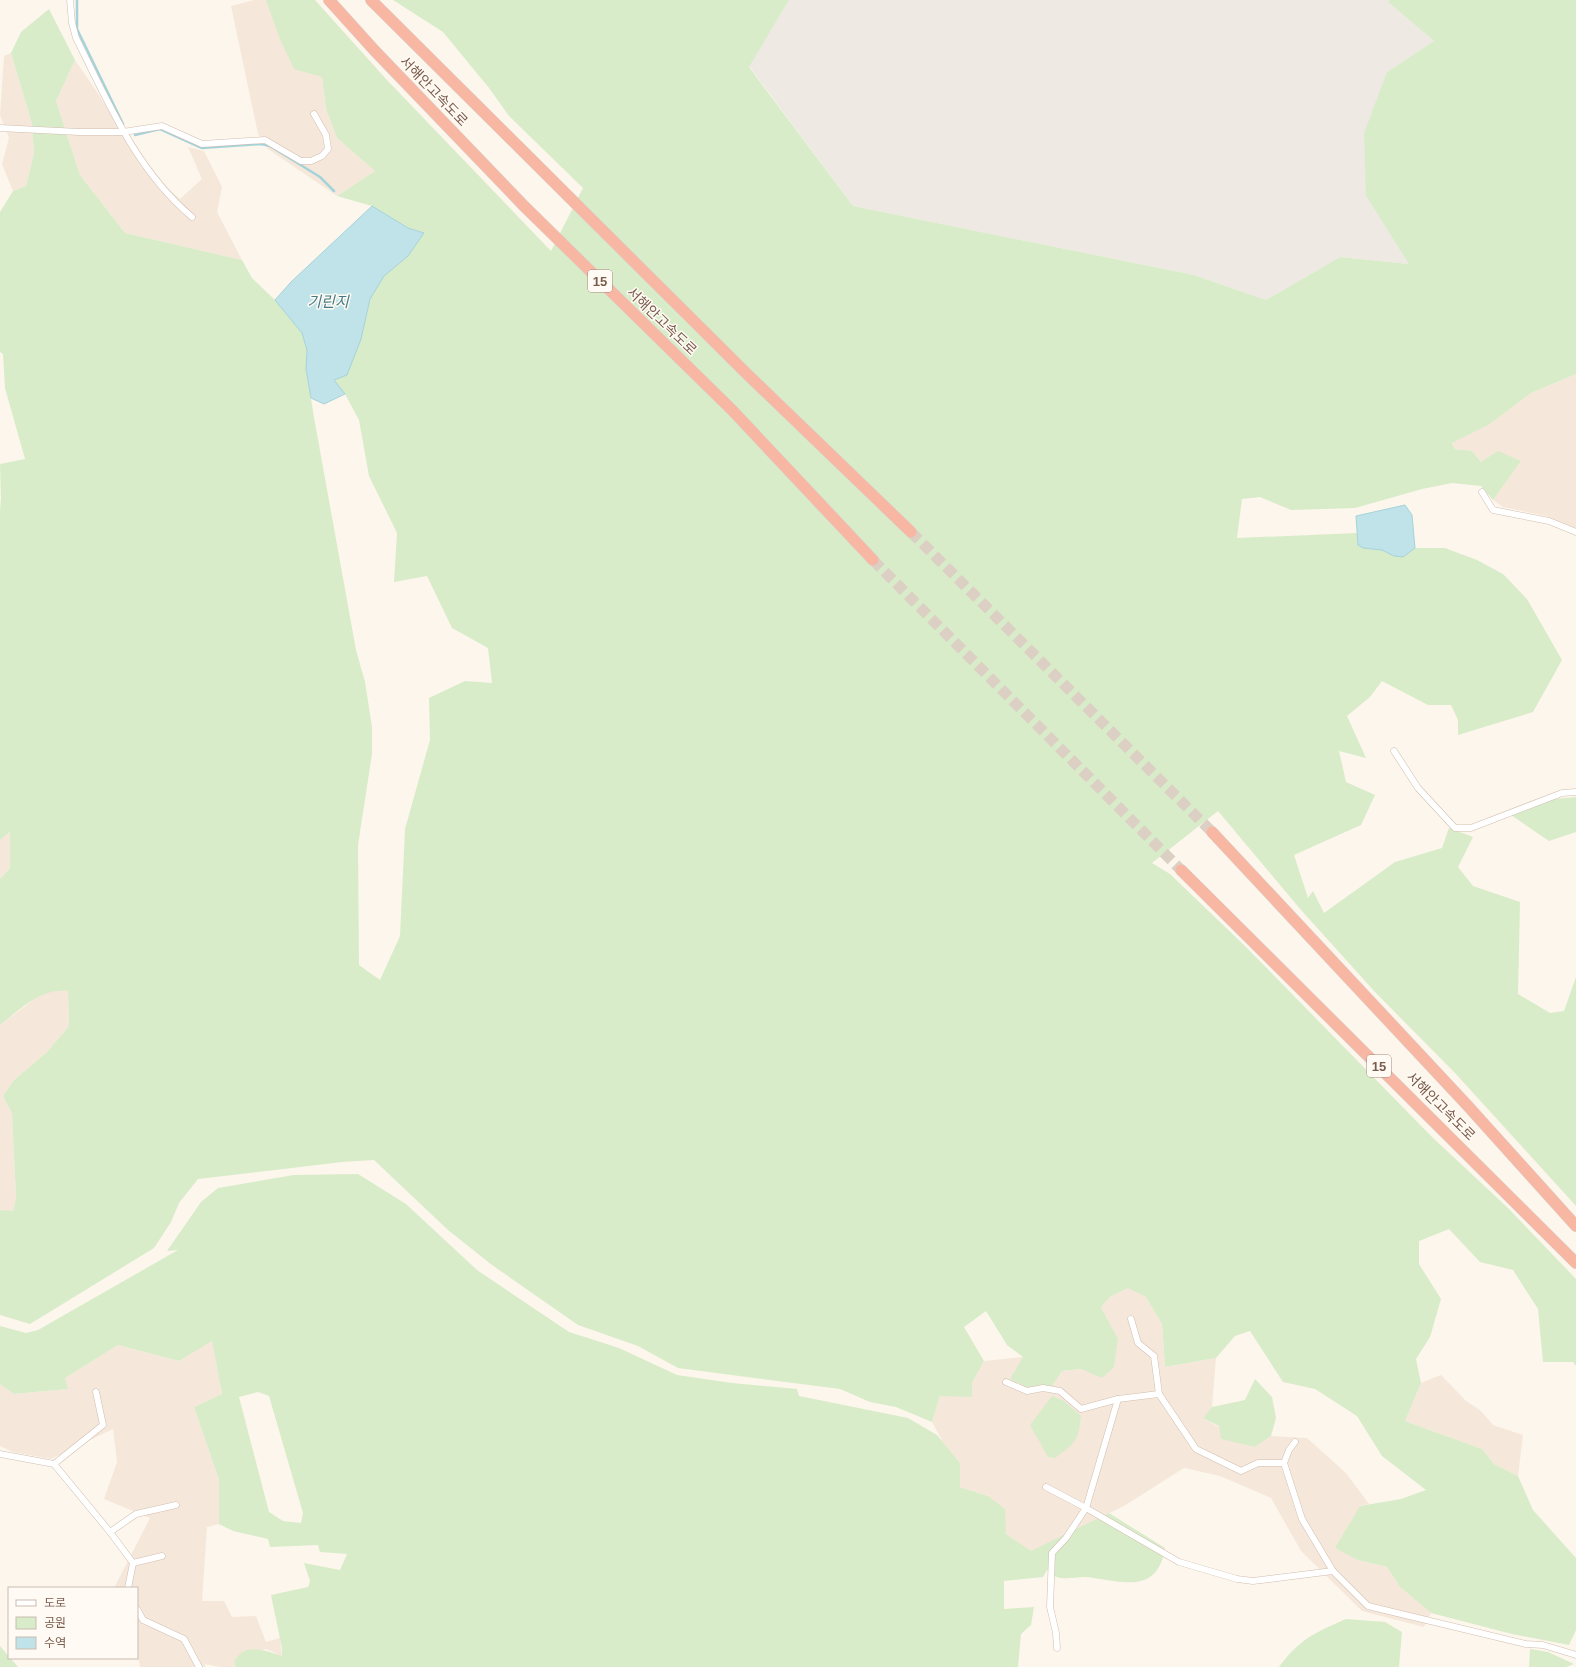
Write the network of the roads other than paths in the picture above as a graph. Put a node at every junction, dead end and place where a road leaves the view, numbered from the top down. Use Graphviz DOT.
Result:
graph roads {
  1 [pos="70,0"];
  2 [pos="329,0"];
  3 [pos="371,0"];
  4 [pos="314,114"];
  5 [pos="0,128"];
  6 [pos="123,132"];
  7 [pos="192,217"];
  8 [pos="1482,492"];
  9 [pos="912,532"];
  10 [pos="1576,532"];
  11 [pos="873,560"];
  12 [pos="1394,751"];
  13 [pos="1576,792"];
  14 [pos="1212,832"];
  15 [pos="1182,870"];
  16 [pos="1576,1226"];
  17 [pos="1576,1263"];
  18 [pos="1131,1319"];
  19 [pos="1006,1382"];
  20 [pos="96,1392"];
  21 [pos="1159,1394"];
  22 [pos="1118,1399"];
  23 [pos="1295,1442"];
  24 [pos="0,1454"];
  25 [pos="1284,1463"];
  26 [pos="54,1464"];
  27 [pos="1046,1487"];
  28 [pos="176,1505"];
  29 [pos="1086,1508"];
  30 [pos="110,1532"];
  31 [pos="162,1556"];
  32 [pos="133,1563"];
  33 [pos="1332,1571"];
  34 [pos="128,1587"];
  35 [pos="138,1611"];
  36 [pos="1057,1648"];
  37 [pos="1576,1655"];
  38 [pos="199,1667"];
  1 -- 6 [label="street"];
  2 -- 11 [label="highway, 서해안고속도로 / 15"];
  3 -- 9 [label="highway, 서해안고속도로"];
  4 -- 6 [label="street"];
  5 -- 6 [label="street"];
  6 -- 7 [label="street"];
  8 -- 10 [label="street"];
  12 -- 13 [label="street"];
  14 -- 16 [label="highway, 서해안고속도로 / 15"];
  15 -- 17 [label="highway, 서해안고속도로 / 15"];
  18 -- 21 [label="street"];
  19 -- 22 [label="street"];
  20 -- 26 [label="street"];
  21 -- 22 [label="street"];
  21 -- 25 [label="street"];
  22 -- 29 [label="street"];
  23 -- 25 [label="street"];
  24 -- 26 [label="street"];
  25 -- 33 [label="street"];
  26 -- 30 [label="street"];
  27 -- 29 [label="street"];
  28 -- 30 [label="street"];
  29 -- 33 [label="street"];
  29 -- 36 [label="street"];
  30 -- 32 [label="street"];
  31 -- 32 [label="street"];
  32 -- 34 [label="street"];
  33 -- 37 [label="street"];
  35 -- 38 [label="street"];
}
